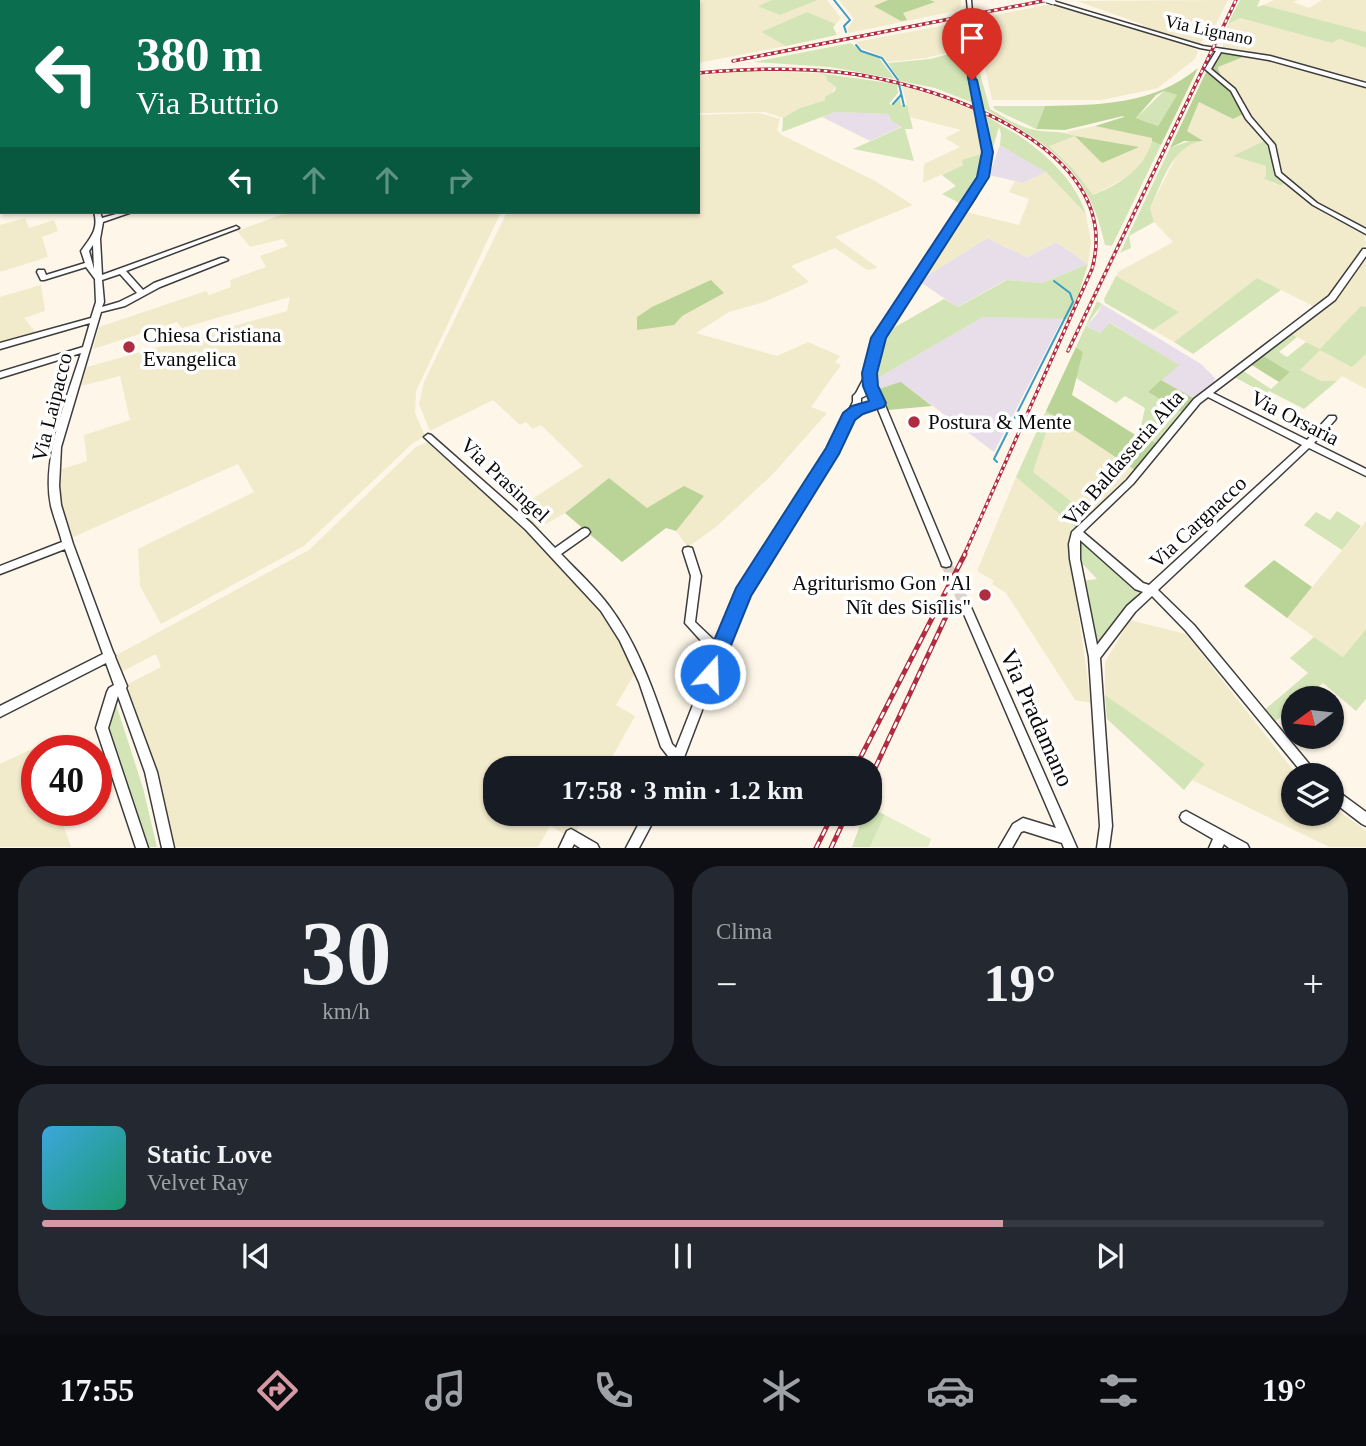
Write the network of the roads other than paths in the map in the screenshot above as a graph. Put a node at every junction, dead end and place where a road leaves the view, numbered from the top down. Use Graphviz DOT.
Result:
graph roads {
  1 [pos="969,0"];
  2 [pos="1050,1"];
  3 [pos="1219,50"];
  4 [pos="1366,85"];
  5 [pos="98,216"];
  6 [pos="236,228"];
  7 [pos="1366,232"];
  8 [pos="96,235"];
  9 [pos="1366,251"];
  10 [pos="225,260"];
  11 [pos="88,264"];
  12 [pos="121,270"];
  13 [pos="41,272"];
  14 [pos="99,279"];
  15 [pos="142,293"];
  16 [pos="97,315"];
  17 [pos="0,346"];
  18 [pos="86,349"];
  19 [pos="870,374"];
  20 [pos="0,375"];
  21 [pos="1208,394"];
  22 [pos="858,398"];
  23 [pos="876,398"];
  24 [pos="869,407"];
  25 [pos="849,416"];
  26 [pos="1332,418"];
  27 [pos="888,422"];
  28 [pos="428,437"];
  29 [pos="1308,444"];
  30 [pos="1366,473"];
  31 [pos="585,532"];
  32 [pos="1077,533"];
  33 [pos="68,544"];
  34 [pos="688,551"];
  35 [pos="554,554"];
  36 [pos="946,563"];
  37 [pos="3,569"];
  38 [pos="1153,591"];
  39 [pos="965,605"];
  40 [pos="718,652"];
  41 [pos="110,656"];
  42 [pos="1094,657"];
  43 [pos="121,687"];
  44 [pos="0,712"];
  45 [pos="672,756"];
  46 [pos="679,756"];
  47 [pos="1301,763"];
  48 [pos="1344,803"];
  49 [pos="1186,817"];
  50 [pos="1366,820"];
  51 [pos="644,826"];
  52 [pos="1218,842"];
  53 [pos="1069,843"];
  54 [pos="142,848"];
  55 [pos="168,848"];
  56 [pos="565,848"];
  57 [pos="593,848"];
  58 [pos="632,848"];
  59 [pos="1005,848"];
  60 [pos="1103,848"];
  61 [pos="1243,848"];
  1 -- 19 [label="street, bridge"];
  2 -- 3 [label="street, Via Lignano"];
  3 -- 4 [label="street, Via Lignano"];
  3 -- 7 [label="street"];
  5 -- 8 [label="street, Via Laipacco"];
  6 -- 12 [label="street"];
  8 -- 11 [label="street, Via Laipacco"];
  8 -- 14 [label="street, Via Laipacco"];
  9 -- 21 [label="street, Via Baldasseria Alta"];
  10 -- 15 [label="street"];
  11 -- 13 [label="street"];
  11 -- 14 [label="street"];
  12 -- 14 [label="street"];
  12 -- 15 [label="street"];
  14 -- 16 [label="street, Via Laipacco"];
  15 -- 16 [label="street"];
  16 -- 17 [label="street"];
  16 -- 18 [label="street, Via Laipacco"];
  18 -- 20 [label="street"];
  18 -- 33 [label="street, Via Laipacco"];
  19 -- 22 [label="street"];
  19 -- 23 [label="street"];
  21 -- 29 [label="street, Via Orsaria"];
  21 -- 32 [label="street, Via Baldasseria Alta"];
  22 -- 23 [label="street"];
  22 -- 24 [label="street"];
  22 -- 25 [label="street"];
  23 -- 24 [label="street"];
  23 -- 27 [label="street"];
  24 -- 25 [label="street"];
  24 -- 27 [label="street"];
  25 -- 40 [label="street"];
  26 -- 29 [label="street, Via Cargnacco"];
  27 -- 36 [label="street"];
  28 -- 35 [label="street, Via Prasingel"];
  29 -- 30 [label="street, Via Orsaria"];
  29 -- 38 [label="street, Via Cargnacco"];
  31 -- 35 [label="street, Via Prasingel"];
  32 -- 38 [label="street"];
  32 -- 42 [label="street, Via Baldasseria Alta"];
  33 -- 37 [label="street"];
  33 -- 41 [label="street, Via Laipacco"];
  34 -- 40 [label="street"];
  35 -- 45 [label="street, Via Prasingel"];
  38 -- 42 [label="street, Via Cargnacco"];
  38 -- 47 [label="street"];
  39 -- 53 [label="street, Via Pradamano"];
  40 -- 46 [label="street"];
  41 -- 43 [label="street, Via Laipacco"];
  41 -- 44 [label="street"];
  42 -- 60 [label="street, Via Baldasseria Alta"];
  43 -- 54 [label="street"];
  43 -- 55 [label="street, Via Laipacco"];
  48 -- 50 [label="street"];
  49 -- 52 [label="street"];
  51 -- 58 [label="street"];
  52 -- 61 [label="street"];
  53 -- 59 [label="street"];
  56 -- 57 [label="street"];
}
